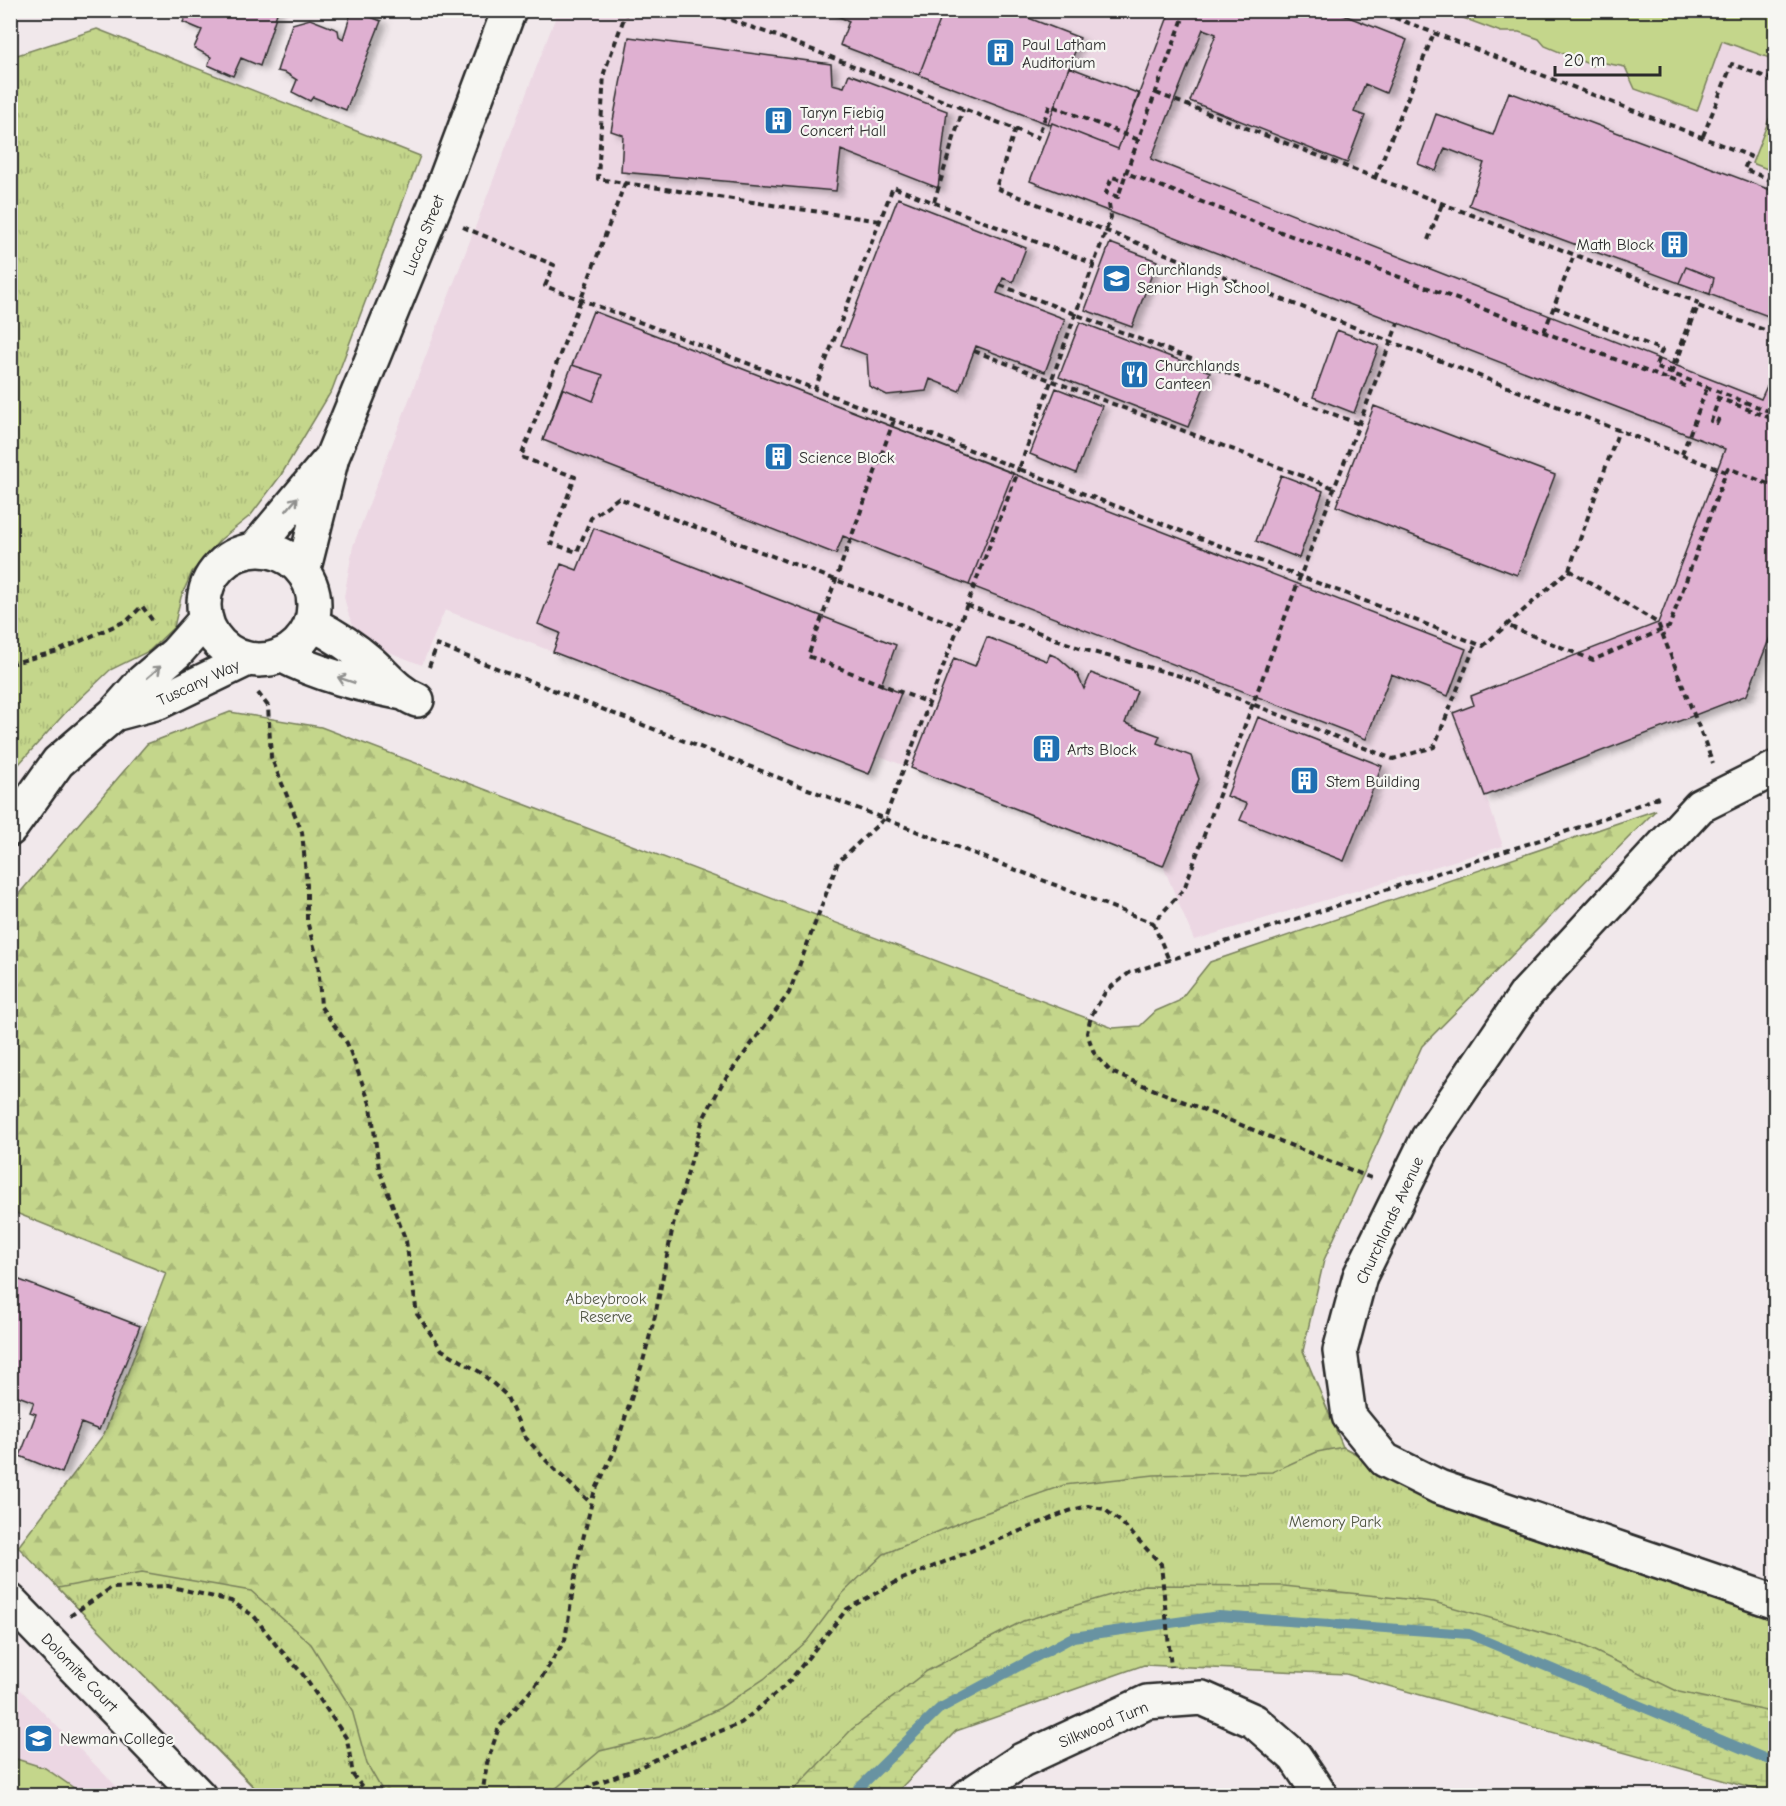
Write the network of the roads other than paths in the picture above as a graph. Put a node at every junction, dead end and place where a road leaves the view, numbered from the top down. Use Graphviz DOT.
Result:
graph roads {
  1 [pos="509,10"];
  2 [pos="332,457"];
  3 [pos="255,549"];
  4 [pos="303,572"];
  5 [pos="206,620"];
  6 [pos="311,623"];
  7 [pos="282,655"];
  8 [pos="251,674"];
  9 [pos="114,714"];
  10 [pos="1776,768"];
  11 [pos="10,828"];
  12 [pos="10,1601"];
  13 [pos="1776,1602"];
  14 [pos="199,1796"];
  15 [pos="968,1796"];
  16 [pos="1320,1796"];
  1 -- 2 [label="street, Lucca Street"];
  3 -- 2 [label="street, Lucca Street, one-way"];
  2 -- 4 [label="street, Lucca Street"];
  3 -- 4 [label="street"];
  3 -- 5 [label="street"];
  4 -- 6 [label="street"];
  5 -- 8 [label="street"];
  9 -- 5 [label="street, Tuscany Way, one-way"];
  6 -- 7 [label="street"];
  6 -- 7 [label="street, one-way"];
  7 -- 8 [label="street"];
  8 -- 9 [label="street, Tuscany Way"];
  9 -- 11 [label="street, Tuscany Way"];
  10 -- 13 [label="street, Churchlands Avenue"];
  12 -- 14 [label="street, Dolomite Court"];
  15 -- 16 [label="street, Silkwood Turn"];
}
